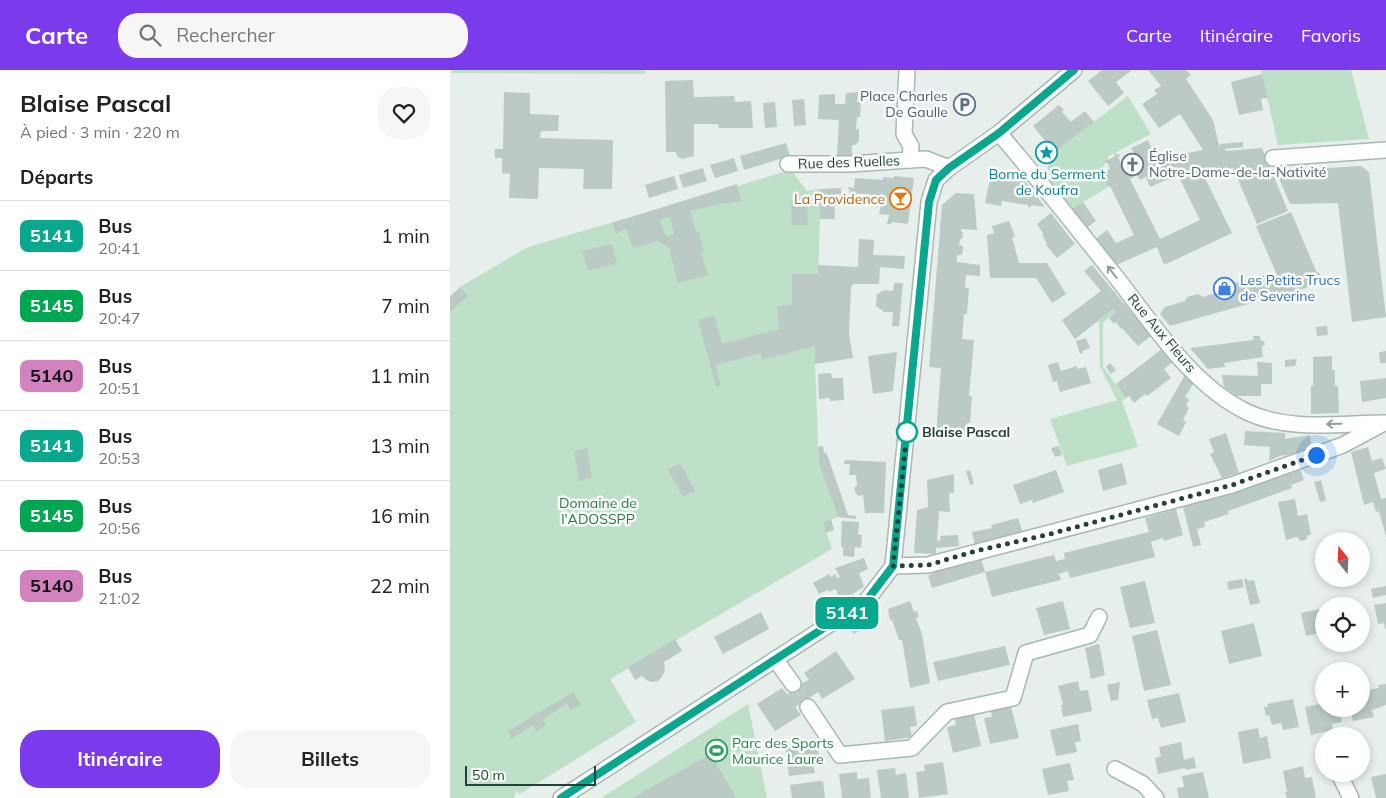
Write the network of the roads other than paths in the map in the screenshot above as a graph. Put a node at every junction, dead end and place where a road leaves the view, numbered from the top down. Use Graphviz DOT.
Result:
graph roads {
  1 [pos="907,70"];
  2 [pos="1074,70"];
  3 [pos="999,133"];
  4 [pos="1386,153"];
  5 [pos="1273,158"];
  6 [pos="910,160"];
  7 [pos="788,164"];
  8 [pos="949,168"];
  9 [pos="1385,427"];
  10 [pos="893,566"];
  11 [pos="1099,617"];
  12 [pos="775,660"];
  13 [pos="793,684"];
  14 [pos="808,707"];
  15 [pos="1115,769"];
  16 [pos="1343,782"];
  17 [pos="561,798"];
  18 [pos="1156,798"];
  19 [pos="1351,798"];
  1 -- 6 [label="street"];
  2 -- 3 [label="street"];
  3 -- 8 [label="street"];
  9 -- 3 [label="street, Rue Aux Fleurs, one-way"];
  4 -- 5 [label="street"];
  6 -- 7 [label="street, Rue des Ruelles"];
  6 -- 8 [label="street, Rue des Ruelles"];
  8 -- 10 [label="street"];
  9 -- 10 [label="street"];
  10 -- 12 [label="street"];
  11 -- 14 [label="street"];
  12 -- 13 [label="street"];
  12 -- 17 [label="street"];
  15 -- 18 [label="street"];
  16 -- 19 [label="street"];
}
